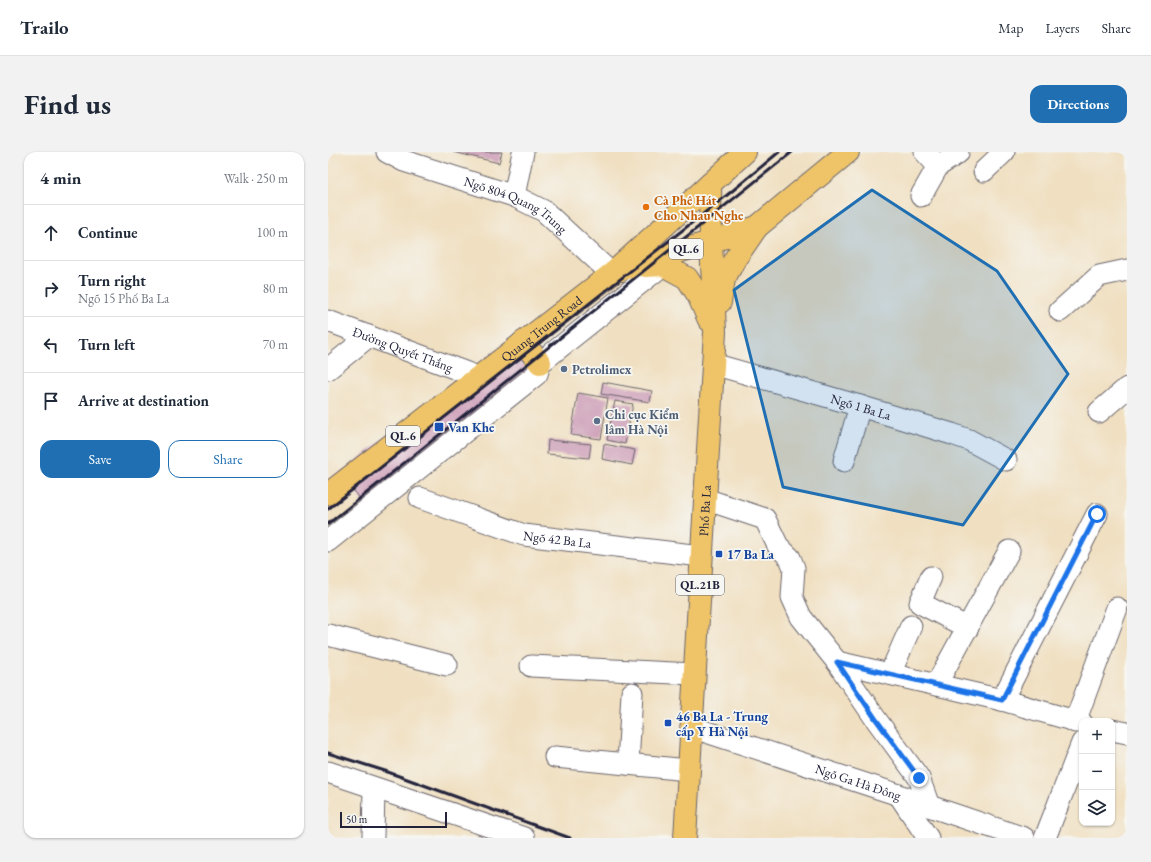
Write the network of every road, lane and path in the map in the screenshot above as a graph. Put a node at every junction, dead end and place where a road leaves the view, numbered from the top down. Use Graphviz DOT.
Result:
graph roads {
  1 [pos="523,152"];
  2 [pos="745,152"];
  3 [pos="848,152"];
  4 [pos="1004,152"];
  5 [pos="958,153"];
  6 [pos="399,155"];
  7 [pos="932,159"];
  8 [pos="984,171"];
  9 [pos="710,184"];
  10 [pos="514,196"];
  11 [pos="921,196"];
  12 [pos="757,227"];
  13 [pos="711,241"];
  14 [pos="664,265"];
  15 [pos="1127,270"];
  16 [pos="613,273"];
  17 [pos="1060,311"];
  18 [pos="328,321"];
  19 [pos="715,332"];
  20 [pos="369,336"];
  21 [pos="523,342"];
  22 [pos="540,363"];
  23 [pos="713,364"];
  24 [pos="328,369"];
  25 [pos="478,377"];
  26 [pos="1127,388"];
  27 [pos="860,406"];
  28 [pos="1099,412"];
  29 [pos="1006,460"];
  30 [pos="844,461"];
  31 [pos="328,494"];
  32 [pos="420,498"];
  33 [pos="705,499"];
  34 [pos="1097,514"];
  35 [pos="328,541"];
  36 [pos="1009,551"];
  37 [pos="702,556"];
  38 [pos="931,577"];
  39 [pos="1117,608"];
  40 [pos="911,626"];
  41 [pos="968,628"];
  42 [pos="328,635"];
  43 [pos="837,662"];
  44 [pos="447,665"];
  45 [pos="531,666"];
  46 [pos="694,674"];
  47 [pos="890,674"];
  48 [pos="936,685"];
  49 [pos="632,693"];
  50 [pos="1002,700"];
  51 [pos="1081,718"];
  52 [pos="1079,723"];
  53 [pos="691,726"];
  54 [pos="1115,731"];
  55 [pos="1127,733"];
  56 [pos="1079,751"];
  57 [pos="555,757"];
  58 [pos="628,764"];
  59 [pos="688,770"];
  60 [pos="328,772"];
  61 [pos="374,788"];
  62 [pos="899,795"];
  63 [pos="928,806"];
  64 [pos="373,838"];
  65 [pos="524,838"];
  66 [pos="685,838"];
  67 [pos="928,838"];
  68 [pos="1024,838"];
  69 [pos="1045,838"];
  1 -- 10 [label="street"];
  2 -- 9 [label="highway, Quang Trung Road / QL.6"];
  3 -- 12 [label="highway, QL.6"];
  4 -- 8 [label="street"];
  5 -- 7 [label="street"];
  6 -- 10 [label="street, Ngõ 804 Quang Trung"];
  7 -- 11 [label="street"];
  9 -- 13 [label="highway, Phố Ba La / QL.21B"];
  9 -- 16 [label="highway, Quang Trung Road / QL.6"];
  10 -- 16 [label="street, Ngõ 804 Quang Trung"];
  12 -- 13 [label="highway, QL.6"];
  12 -- 19 [label="highway"];
  13 -- 16 [label="highway, QL.6"];
  13 -- 19 [label="highway, Phố Ba La / QL.21B"];
  14 -- 16 [label="highway"];
  14 -- 19 [label="highway"];
  14 -- 22 [label="street"];
  15 -- 17 [label="street"];
  16 -- 21 [label="highway, Quang Trung Road / QL.6"];
  18 -- 20 [label="street, Đường Quyết Thắng"];
  19 -- 23 [label="highway, Phố Ba La / QL.21B"];
  20 -- 24 [label="street"];
  20 -- 25 [label="street, Đường Quyết Thắng"];
  21 -- 22 [label="highway"];
  21 -- 25 [label="highway, Quang Trung Road / QL.6"];
  22 -- 35 [label="street"];
  23 -- 27 [label="street, Ngõ 1 Ba La"];
  23 -- 33 [label="highway, Phố Ba La / QL.21B"];
  25 -- 31 [label="highway, Quang Trung Road / QL.6"];
  26 -- 28 [label="street"];
  27 -- 29 [label="street, Ngõ 1 Ba La"];
  27 -- 30 [label="street"];
  32 -- 37 [label="street, Ngõ 42 Ba La"];
  33 -- 37 [label="highway, Phố Ba La / QL.21B"];
  33 -- 43 [label="street"];
  34 -- 50 [label="street"];
  36 -- 41 [label="street"];
  37 -- 46 [label="highway, Phố Ba La / QL.21B"];
  38 -- 41 [label="street"];
  39 -- 51 [label="street"];
  40 -- 47 [label="street"];
  41 -- 48 [label="street"];
  42 -- 44 [label="street"];
  43 -- 47 [label="street"];
  43 -- 63 [label="street"];
  45 -- 46 [label="street"];
  46 -- 53 [label="highway, Phố Ba La / QL.21B"];
  47 -- 48 [label="street"];
  48 -- 50 [label="street"];
  49 -- 58 [label="street"];
  50 -- 52 [label="street"];
  53 -- 59 [label="highway, Phố Ba La / QL.21B"];
  53 -- 62 [label="street, Ngõ Ga Hà Đông"];
  54 -- 55 [label="street"];
  56 -- 69 [label="street"];
  57 -- 58 [label="street"];
  58 -- 59 [label="street"];
  59 -- 66 [label="highway, Phố Ba La / QL.21B"];
  60 -- 61 [label="street"];
  61 -- 64 [label="street"];
  61 -- 65 [label="street"];
  62 -- 63 [label="street, Ngõ Ga Hà Đông"];
  62 -- 67 [label="street"];
  63 -- 68 [label="street, Ngõ Ga Hà Đông"];
}
